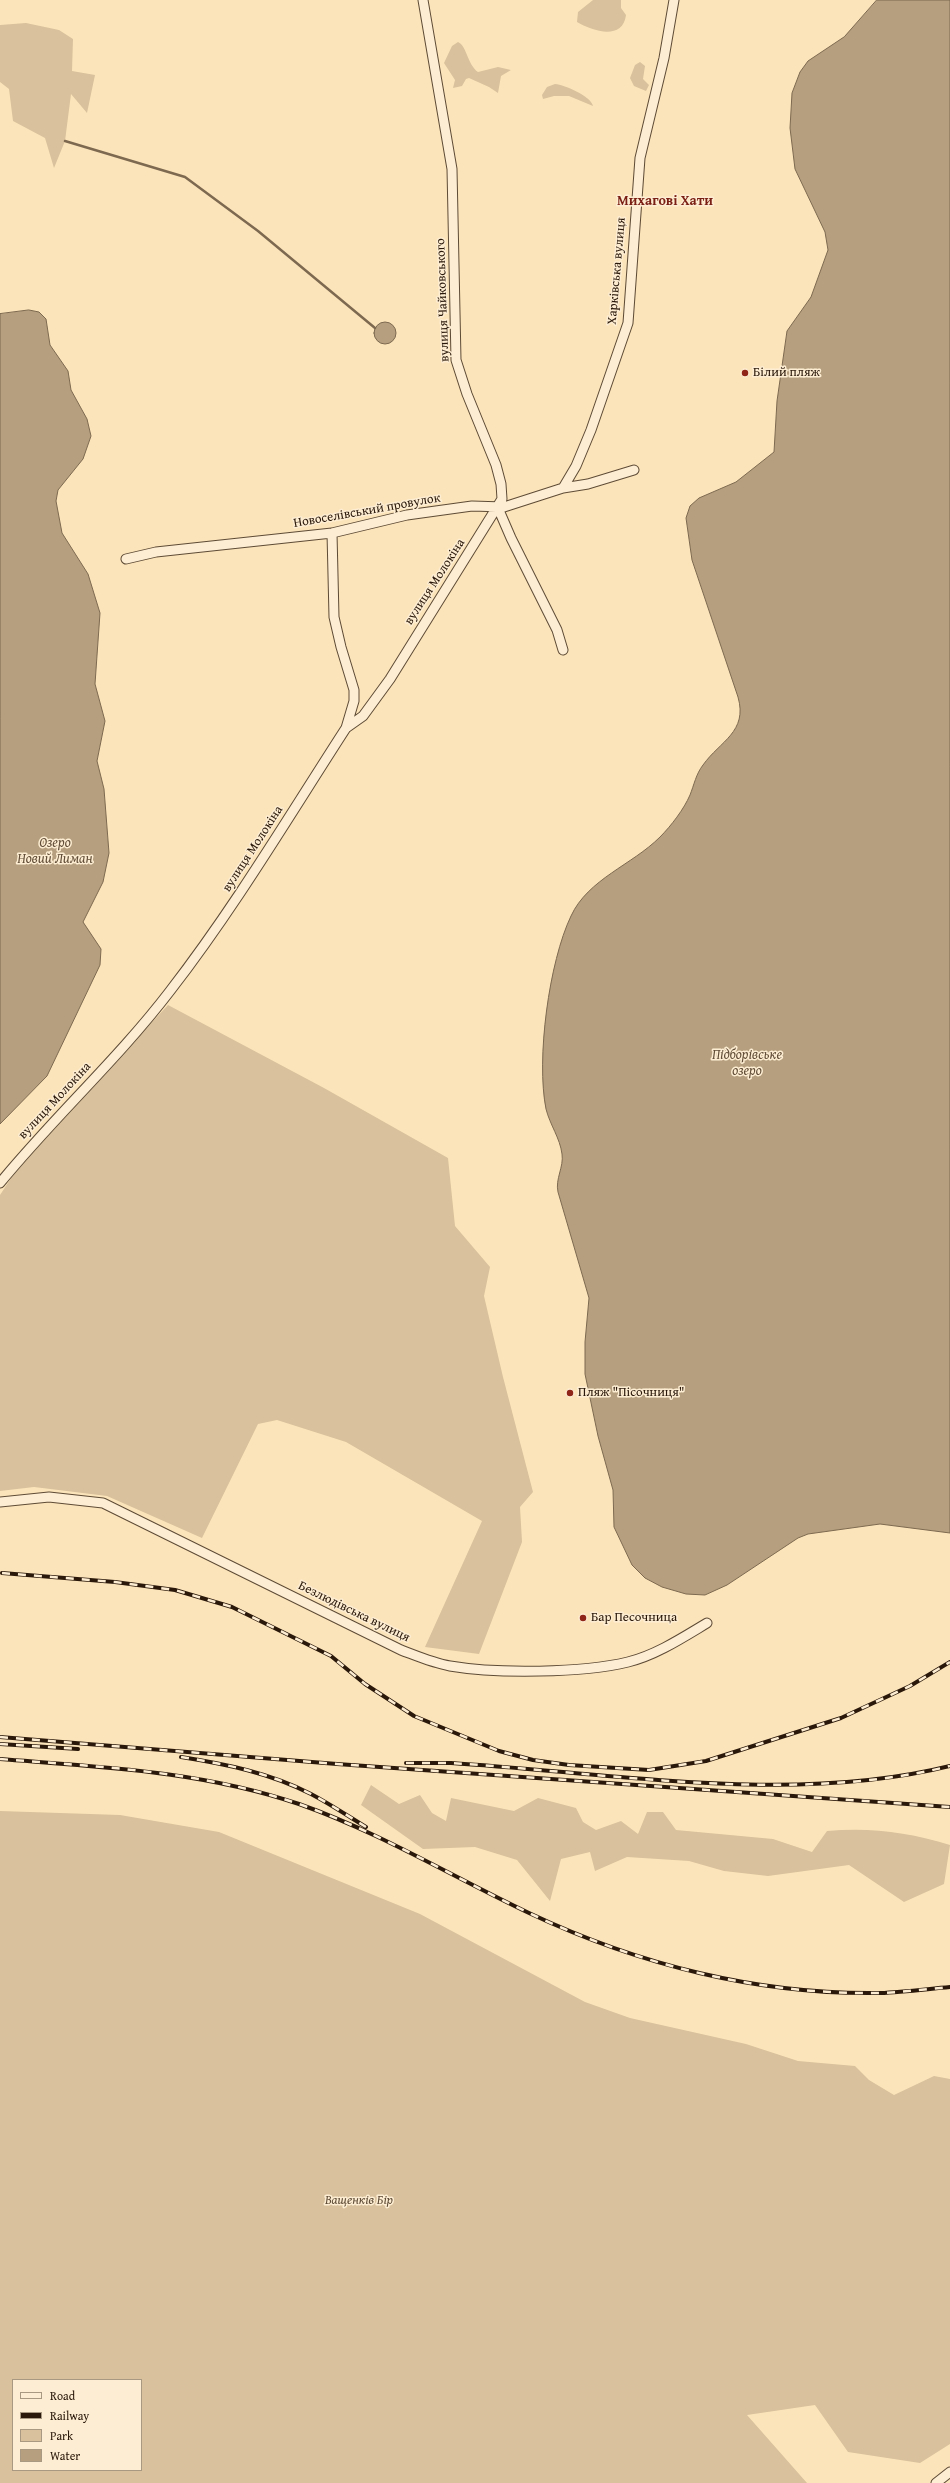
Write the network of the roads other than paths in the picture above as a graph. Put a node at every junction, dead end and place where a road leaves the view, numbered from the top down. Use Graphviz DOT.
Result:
graph roads {
  1 [pos="423,0"];
  2 [pos="674,0"];
  3 [pos="634,470"];
  4 [pos="564,488"];
  5 [pos="498,508"];
  6 [pos="332,533"];
  7 [pos="126,559"];
  8 [pos="563,650"];
  9 [pos="346,728"];
  10 [pos="0,1183"];
  11 [pos="0,1502"];
  12 [pos="707,1623"];
  13 [pos="950,2472"];
  14 [pos="936,2483"];
  1 -- 5 [label="street, вулиця Чайковського"];
  2 -- 4 [label="street, Харківська вулиця"];
  3 -- 4 [label="street, Новоселівський провулок"];
  4 -- 5 [label="street, Новоселівський провулок"];
  5 -- 6 [label="street, Новоселівський провулок"];
  5 -- 8 [label="street"];
  5 -- 9 [label="street, вулиця Молокіна"];
  6 -- 7 [label="street, Новоселівський провулок"];
  6 -- 9 [label="street"];
  9 -- 10 [label="street, вулиця Молокіна"];
  11 -- 12 [label="street, Безлюдівська вулиця"];
  13 -- 14 [label="street"];
}
